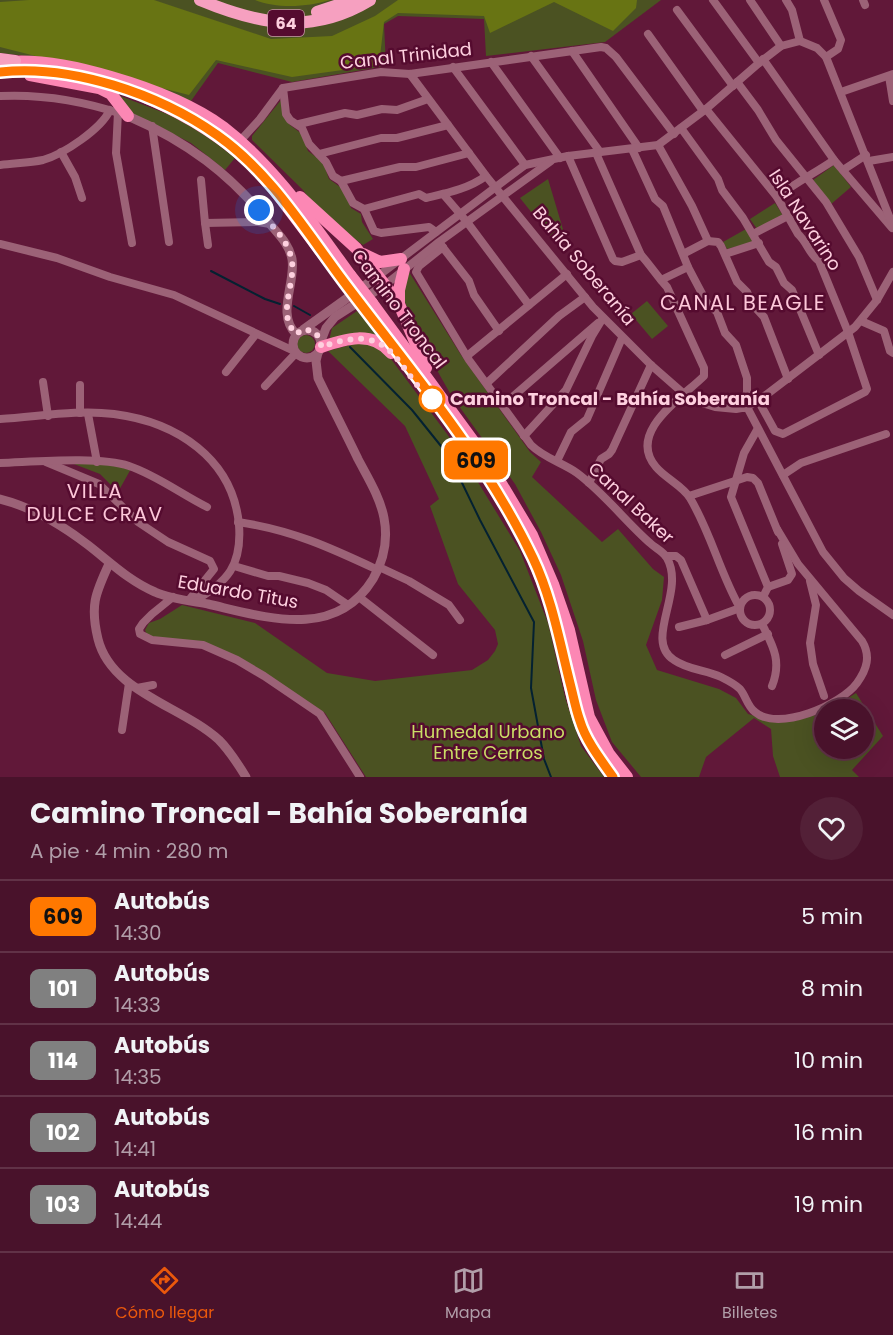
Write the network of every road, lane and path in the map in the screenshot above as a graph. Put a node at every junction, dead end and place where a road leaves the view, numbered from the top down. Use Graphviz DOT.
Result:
graph roads {
  1 [pos="200,0"];
  2 [pos="220,0"];
  3 [pos="353,0"];
  4 [pos="370,0"];
  5 [pos="713,0"];
  6 [pos="750,0"];
  7 [pos="786,0"];
  8 [pos="824,0"];
  9 [pos="677,10"];
  10 [pos="648,34"];
  11 [pos="800,41"];
  12 [pos="781,46"];
  13 [pos="572,51"];
  14 [pos="531,56"];
  15 [pos="826,57"];
  16 [pos="15,61"];
  17 [pos="761,61"];
  18 [pos="491,62"];
  19 [pos="1,66"];
  20 [pos="453,67"];
  21 [pos="410,74"];
  22 [pos="891,75"];
  23 [pos="735,84"];
  24 [pos="283,88"];
  25 [pos="841,92"];
  26 [pos="0,96"];
  27 [pos="428,99"];
  28 [pos="893,101"];
  29 [pos="705,110"];
  30 [pos="119,113"];
  31 [pos="299,124"];
  32 [pos="448,125"];
  33 [pos="152,126"];
  34 [pos="681,128"];
  35 [pos="674,134"];
  36 [pos="240,141"];
  37 [pos="658,145"];
  38 [pos="635,149"];
  39 [pos="61,152"];
  40 [pos="598,152"];
  41 [pos="469,153"];
  42 [pos="319,154"];
  43 [pos="254,156"];
  44 [pos="893,157"];
  45 [pos="561,158"];
  46 [pos="867,158"];
  47 [pos="834,160"];
  48 [pos="0,165"];
  49 [pos="525,165"];
  50 [pos="843,170"];
  51 [pos="486,176"];
  52 [pos="808,178"];
  53 [pos="201,180"];
  54 [pos="341,181"];
  55 [pos="495,187"];
  56 [pos="443,194"];
  57 [pos="502,195"];
  58 [pos="777,197"];
  59 [pos="82,198"];
  60 [pos="364,209"];
  61 [pos="461,214"];
  62 [pos="788,216"];
  63 [pos="467,222"];
  64 [pos="205,223"];
  65 [pos="270,224"];
  66 [pos="893,228"];
  67 [pos="436,232"];
  68 [pos="753,234"];
  69 [pos="708,241"];
  70 [pos="169,242"];
  71 [pos="132,243"];
  72 [pos="759,243"];
  73 [pos="0,244"];
  74 [pos="208,245"];
  75 [pos="441,245"];
  76 [pos="9,246"];
  77 [pos="0,248"];
  78 [pos="356,248"];
  79 [pos="683,254"];
  80 [pos="725,254"];
  81 [pos="640,255"];
  82 [pos="403,264"];
  83 [pos="688,267"];
  84 [pos="893,272"];
  85 [pos="567,274"];
  86 [pos="347,279"];
  87 [pos="381,280"];
  88 [pos="661,280"];
  89 [pos="585,297"];
  90 [pos="876,300"];
  91 [pos="399,304"];
  92 [pos="368,305"];
  93 [pos="529,305"];
  94 [pos="603,318"];
  95 [pos="861,321"];
  96 [pos="499,331"];
  97 [pos="848,332"];
  98 [pos="256,333"];
  99 [pos="622,338"];
  100 [pos="297,345"];
  101 [pos="320,347"];
  102 [pos="893,353"];
  103 [pos="819,355"];
  104 [pos="467,356"];
  105 [pos="651,365"];
  106 [pos="226,372"];
  107 [pos="318,378"];
  108 [pos="788,379"];
  109 [pos="43,382"];
  110 [pos="487,383"];
  111 [pos="80,385"];
  112 [pos="265,386"];
  113 [pos="435,387"];
  114 [pos="683,393"];
  115 [pos="758,400"];
  116 [pos="503,405"];
  117 [pos="745,407"];
  118 [pos="84,413"];
  119 [pos="442,413"];
  120 [pos="48,416"];
  121 [pos="0,419"];
  122 [pos="757,430"];
  123 [pos="886,434"];
  124 [pos="524,436"];
  125 [pos="557,461"];
  126 [pos="46,462"];
  127 [pos="97,462"];
  128 [pos="0,463"];
  129 [pos="783,475"];
  130 [pos="735,482"];
  131 [pos="589,483"];
  132 [pos="689,496"];
  133 [pos="0,499"];
  134 [pos="207,507"];
  135 [pos="238,522"];
  136 [pos="777,529"];
  137 [pos="666,556"];
  138 [pos="109,564"];
  139 [pos="234,566"];
  140 [pos="378,568"];
  141 [pos="809,577"];
  142 [pos="768,587"];
  143 [pos="173,597"];
  144 [pos="359,597"];
  145 [pos="763,597"];
  146 [pos="192,601"];
  147 [pos="348,605"];
  148 [pos="740,608"];
  149 [pos="893,615"];
  150 [pos="460,620"];
  151 [pos="707,620"];
  152 [pos="762,624"];
  153 [pos="679,627"];
  154 [pos="768,634"];
  155 [pos="433,655"];
  156 [pos="725,655"];
  157 [pos="153,685"];
  158 [pos="133,686"];
  159 [pos="772,686"];
  160 [pos="824,696"];
  161 [pos="122,730"];
  162 [pos="246,777"];
  163 [pos="360,777"];
  164 [pos="613,777"];
  165 [pos="627,777"];
  1 -- 4 [label="highway, 64"];
  2 -- 3 [label="highway, 64"];
  5 -- 17 [label="street"];
  6 -- 12 [label="street"];
  7 -- 11 [label="street"];
  8 -- 15 [label="street"];
  9 -- 23 [label="street"];
  10 -- 29 [label="street, Isla Navarino"];
  11 -- 12 [label="street"];
  11 -- 15 [label="street"];
  12 -- 17 [label="street"];
  13 -- 14 [label="street, Canal Trinidad"];
  13 -- 35 [label="street, Canal Trinidad"];
  13 -- 38 [label="street"];
  14 -- 18 [label="street, Canal Trinidad"];
  14 -- 40 [label="street"];
  15 -- 25 [label="street"];
  16 -- 19 [label="highway"];
  16 -- 36 [label="main road, Camino Troncal"];
  17 -- 23 [label="street"];
  17 -- 47 [label="street"];
  18 -- 20 [label="street, Canal Trinidad"];
  18 -- 45 [label="street"];
  19 -- 30 [label="main road"];
  19 -- 86 [label="main road, Camino Troncal"];
  20 -- 21 [label="street, Canal Trinidad"];
  20 -- 49 [label="street"];
  21 -- 24 [label="street, Canal Trinidad"];
  21 -- 27 [label="street, Bahía Soberanía"];
  22 -- 25 [label="street"];
  22 -- 28 [label="street"];
  23 -- 29 [label="street"];
  23 -- 52 [label="street"];
  24 -- 31 [label="street"];
  24 -- 36 [label="street"];
  25 -- 46 [label="street"];
  26 -- 30 [label="street, Eduardo Titus"];
  27 -- 31 [label="street"];
  27 -- 32 [label="street, Bahía Soberanía"];
  29 -- 34 [label="street"];
  29 -- 58 [label="street, Isla Navarino"];
  30 -- 33 [label="street, Eduardo Titus"];
  30 -- 39 [label="street"];
  30 -- 71 [label="street"];
  31 -- 42 [label="street"];
  32 -- 41 [label="street, Bahía Soberanía"];
  32 -- 42 [label="street"];
  33 -- 65 [label="street, Eduardo Titus"];
  33 -- 70 [label="street"];
  34 -- 35 [label="street"];
  34 -- 68 [label="street"];
  35 -- 37 [label="street"];
  36 -- 43 [label="main road, Camino Troncal"];
  37 -- 38 [label="street"];
  37 -- 69 [label="street"];
  38 -- 40 [label="street"];
  38 -- 79 [label="street"];
  39 -- 48 [label="street"];
  39 -- 59 [label="street"];
  40 -- 45 [label="street"];
  40 -- 81 [label="street"];
  41 -- 51 [label="street, Bahía Soberanía"];
  41 -- 54 [label="street"];
  42 -- 54 [label="street"];
  43 -- 78 [label="main road"];
  43 -- 86 [label="main road, Camino Troncal"];
  44 -- 46 [label="street"];
  45 -- 49 [label="street"];
  45 -- 57 [label="street"];
  45 -- 81 [label="street"];
  46 -- 50 [label="street"];
  46 -- 66 [label="street"];
  47 -- 50 [label="street"];
  47 -- 52 [label="street"];
  49 -- 55 [label="street"];
  50 -- 66 [label="street"];
  51 -- 55 [label="street, Bahía Soberanía"];
  51 -- 56 [label="street"];
  52 -- 58 [label="street"];
  52 -- 90 [label="street"];
  53 -- 64 [label="street"];
  54 -- 60 [label="street"];
  55 -- 57 [label="street, Bahía Soberanía"];
  55 -- 61 [label="street"];
  56 -- 60 [label="street"];
  56 -- 61 [label="street"];
  57 -- 63 [label="street"];
  57 -- 85 [label="street, Bahía Soberanía"];
  58 -- 62 [label="street, Isla Navarino"];
  60 -- 67 [label="street"];
  61 -- 63 [label="street"];
  61 -- 67 [label="street"];
  62 -- 68 [label="street"];
  62 -- 97 [label="street, Isla Navarino"];
  63 -- 75 [label="street"];
  63 -- 93 [label="street"];
  64 -- 65 [label="street"];
  64 -- 74 [label="street"];
  65 -- 100 [label="street, Eduardo Titus"];
  67 -- 82 [label="street"];
  68 -- 72 [label="street"];
  69 -- 79 [label="street"];
  69 -- 80 [label="street"];
  72 -- 80 [label="street"];
  72 -- 103 [label="street"];
  73 -- 76 [label="street"];
  75 -- 82 [label="street"];
  75 -- 96 [label="street"];
  75 -- 104 [label="street, Canal Baker"];
  76 -- 77 [label="street"];
  76 -- 98 [label="street"];
  78 -- 82 [label="main road"];
  78 -- 87 [label="main road"];
  79 -- 83 [label="street"];
  80 -- 108 [label="street"];
  81 -- 88 [label="street"];
  82 -- 87 [label="street"];
  82 -- 91 [label="main road"];
  83 -- 88 [label="street"];
  83 -- 117 [label="street"];
  84 -- 90 [label="street"];
  85 -- 89 [label="street, Bahía Soberanía"];
  85 -- 93 [label="street"];
  86 -- 92 [label="main road, Camino Troncal, bridge"];
  87 -- 91 [label="main road"];
  87 -- 100 [label="street"];
  87 -- 101 [label="street"];
  88 -- 114 [label="street"];
  89 -- 94 [label="street, Bahía Soberanía"];
  89 -- 110 [label="street"];
  90 -- 95 [label="street"];
  91 -- 113 [label="main road"];
  92 -- 113 [label="main road, Camino Troncal"];
  92 -- 119 [label="main road, Camino Troncal"];
  93 -- 96 [label="street"];
  94 -- 99 [label="street, Bahía Soberanía"];
  94 -- 116 [label="street"];
  94 -- 124 [label="street"];
  95 -- 97 [label="street"];
  95 -- 102 [label="street"];
  96 -- 104 [label="street"];
  97 -- 103 [label="street"];
  97 -- 115 [label="street, Isla Navarino"];
  98 -- 100 [label="street"];
  98 -- 106 [label="street"];
  99 -- 105 [label="street, Bahía Soberanía"];
  99 -- 125 [label="street"];
  100 -- 101 [label="street"];
  100 -- 101 [label="street"];
  100 -- 107 [label="street, Eduardo Titus"];
  100 -- 112 [label="street"];
  101 -- 107 [label="street, Eduardo Titus"];
  101 -- 119 [label="main road"];
  103 -- 108 [label="street"];
  104 -- 110 [label="street, Canal Baker"];
  105 -- 114 [label="street, Bahía Soberanía"];
  105 -- 131 [label="street"];
  107 -- 140 [label="street, Eduardo Titus"];
  108 -- 115 [label="street"];
  109 -- 120 [label="street"];
  110 -- 116 [label="street, Canal Baker"];
  111 -- 118 [label="street"];
  113 -- 165 [label="main road, Camino Troncal"];
  114 -- 117 [label="street, Bahía Soberanía"];
  114 -- 132 [label="street"];
  115 -- 117 [label="street"];
  116 -- 124 [label="street, Canal Baker"];
  117 -- 122 [label="street"];
  118 -- 120 [label="street"];
  118 -- 127 [label="street"];
  118 -- 135 [label="street"];
  119 -- 164 [label="main road, Camino Troncal"];
  120 -- 121 [label="street"];
  122 -- 129 [label="street"];
  122 -- 130 [label="street"];
  123 -- 129 [label="street"];
  124 -- 125 [label="street, Canal Baker"];
  125 -- 131 [label="street, Canal Baker"];
  126 -- 127 [label="street"];
  126 -- 128 [label="street"];
  126 -- 146 [label="street"];
  127 -- 134 [label="street"];
  129 -- 149 [label="street"];
  130 -- 132 [label="street"];
  130 -- 136 [label="street"];
  130 -- 142 [label="street"];
  131 -- 137 [label="street, Canal Baker"];
  132 -- 148 [label="street"];
  133 -- 138 [label="street, Eduardo Titus"];
  135 -- 139 [label="street"];
  135 -- 140 [label="street"];
  136 -- 141 [label="street, Canal Baker"];
  136 -- 142 [label="street"];
  137 -- 141 [label="street, Canal Baker"];
  137 -- 151 [label="street"];
  138 -- 143 [label="street, Eduardo Titus"];
  138 -- 158 [label="street"];
  139 -- 146 [label="street"];
  139 -- 147 [label="street"];
  140 -- 144 [label="street, Eduardo Titus"];
  140 -- 150 [label="street"];
  141 -- 160 [label="street"];
  142 -- 145 [label="street"];
  143 -- 146 [label="street, Eduardo Titus"];
  143 -- 163 [label="street"];
  144 -- 147 [label="street, Eduardo Titus"];
  144 -- 155 [label="street"];
  145 -- 148 [label="street"];
  145 -- 152 [label="street"];
  146 -- 147 [label="street, Eduardo Titus"];
  148 -- 151 [label="street"];
  148 -- 152 [label="street"];
  151 -- 153 [label="street"];
  152 -- 154 [label="street"];
  154 -- 156 [label="street"];
  154 -- 159 [label="street"];
  157 -- 158 [label="street"];
  158 -- 161 [label="street"];
  158 -- 162 [label="street"];
}
